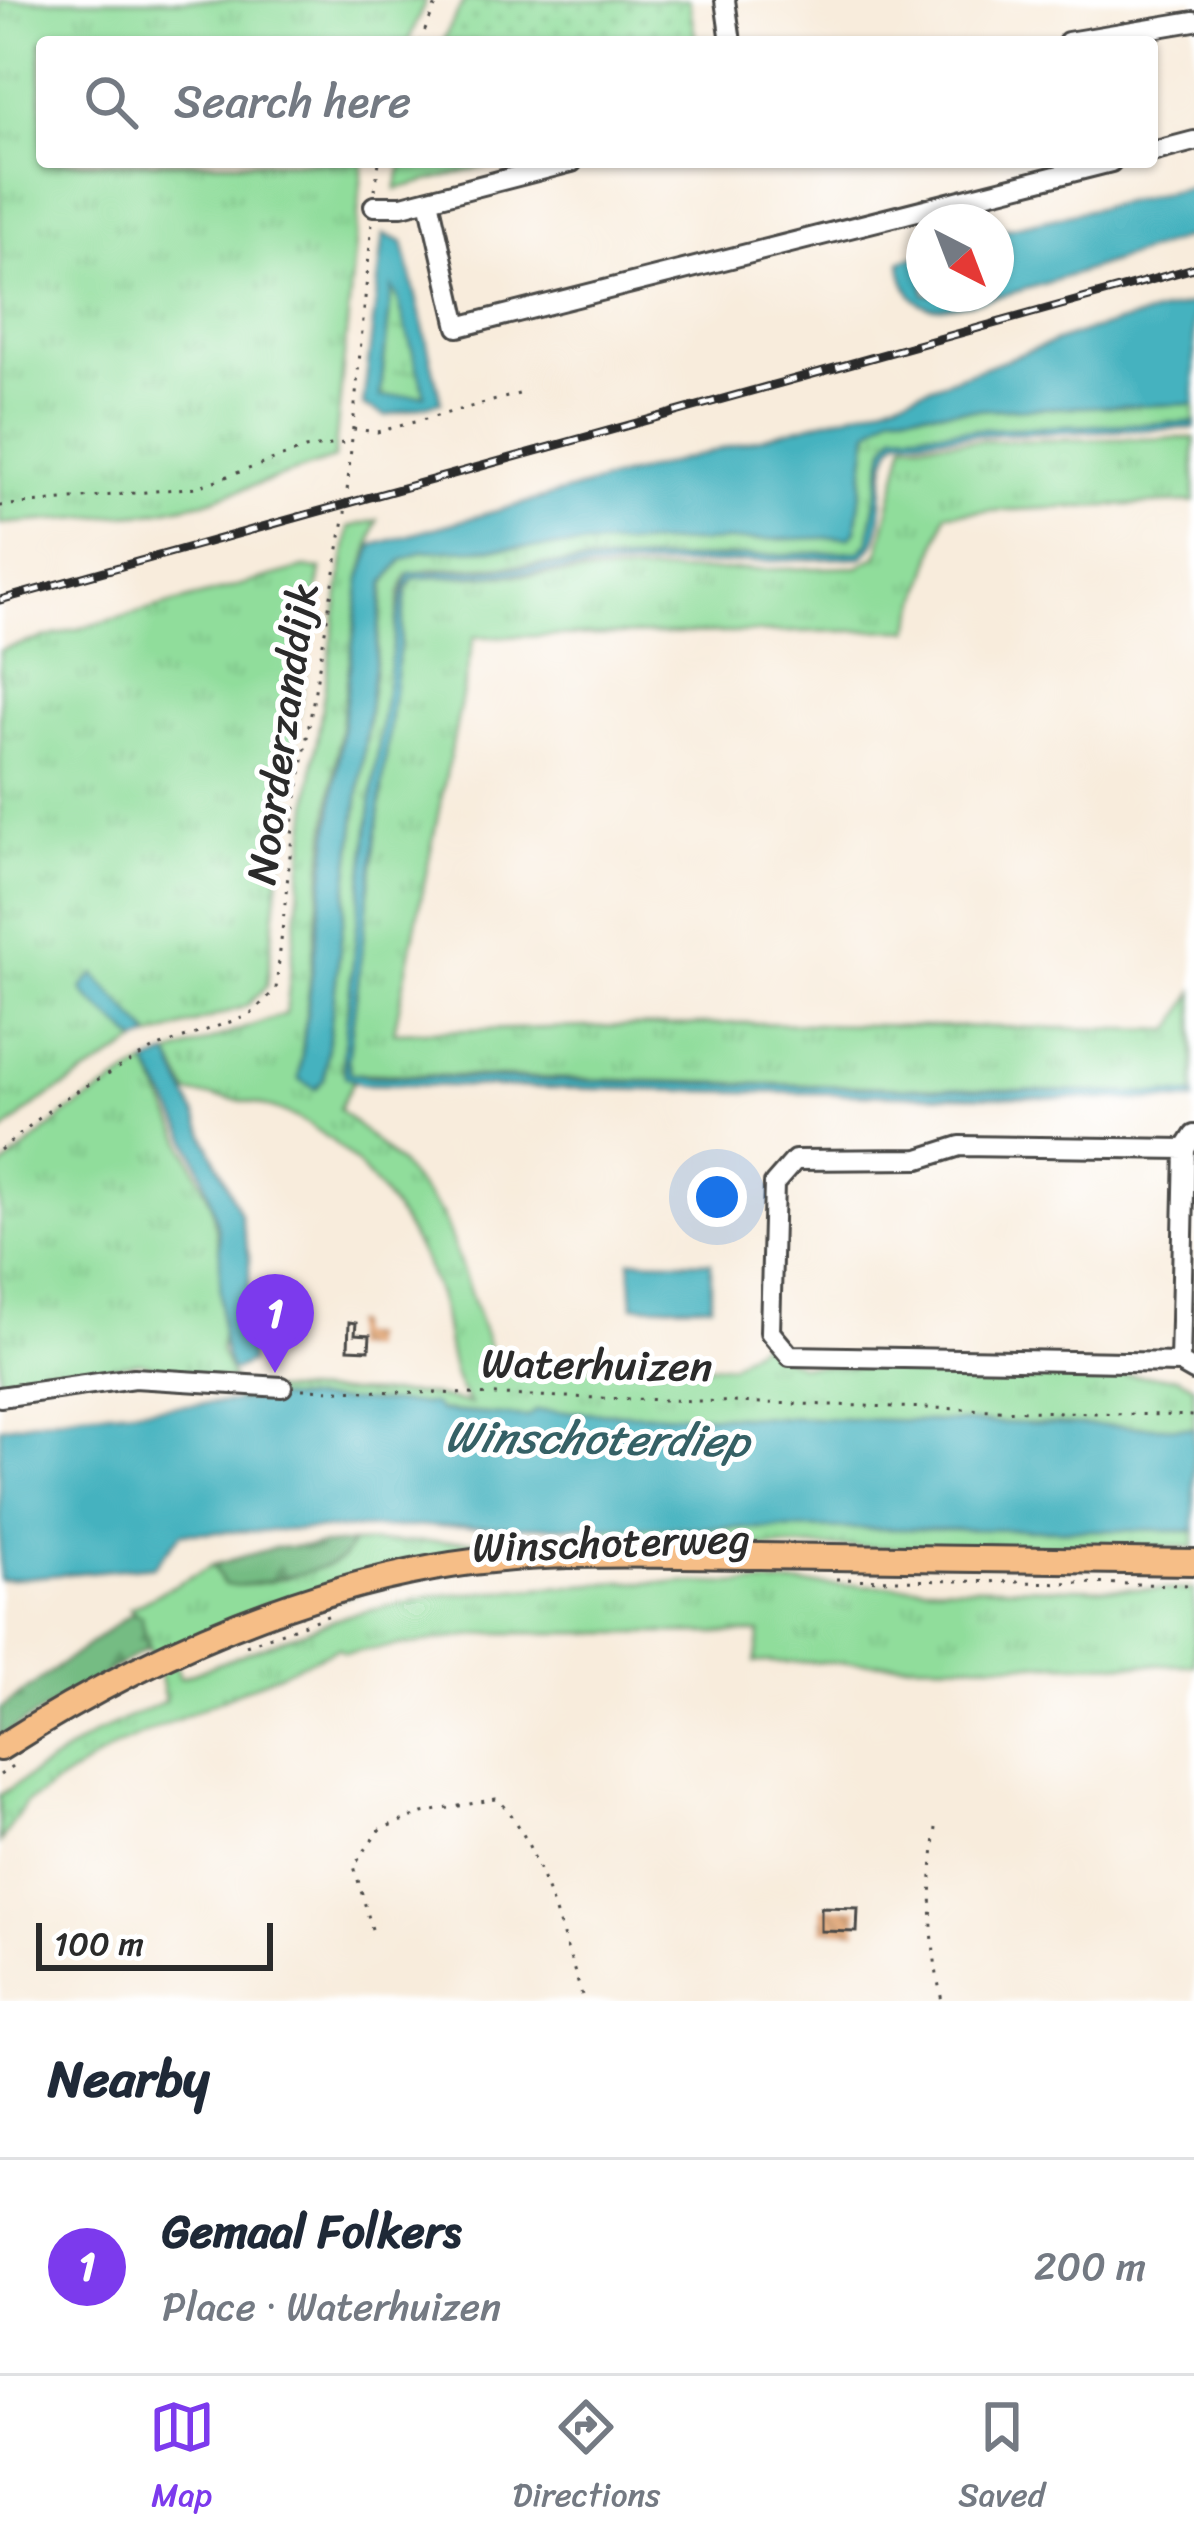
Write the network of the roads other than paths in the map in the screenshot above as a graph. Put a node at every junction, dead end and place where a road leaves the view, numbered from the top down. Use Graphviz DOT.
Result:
graph roads {
  1 [pos="729,1"];
  2 [pos="1194,21"];
  3 [pos="731,36"];
  4 [pos="1104,36"];
  5 [pos="1194,141"];
  6 [pos="1158,150"];
  7 [pos="549,168"];
  8 [pos="1088,168"];
  9 [pos="429,200"];
  10 [pos="374,206"];
  11 [pos="1189,1142"];
  12 [pos="1188,1329"];
  13 [pos="1187,1367"];
  14 [pos="282,1387"];
  15 [pos="0,1397"];
  16 [pos="1194,1562"];
  17 [pos="0,1748"];
  1 -- 3 [label="street"];
  2 -- 4 [label="street"];
  5 -- 6 [label="street"];
  7 -- 9 [label="street"];
  8 -- 9 [label="street"];
  9 -- 10 [label="street"];
  11 -- 12 [label="street"];
  11 -- 13 [label="street"];
  12 -- 13 [label="street"];
  14 -- 15 [label="street"];
  16 -- 17 [label="main road, Winschoterweg"];
}
